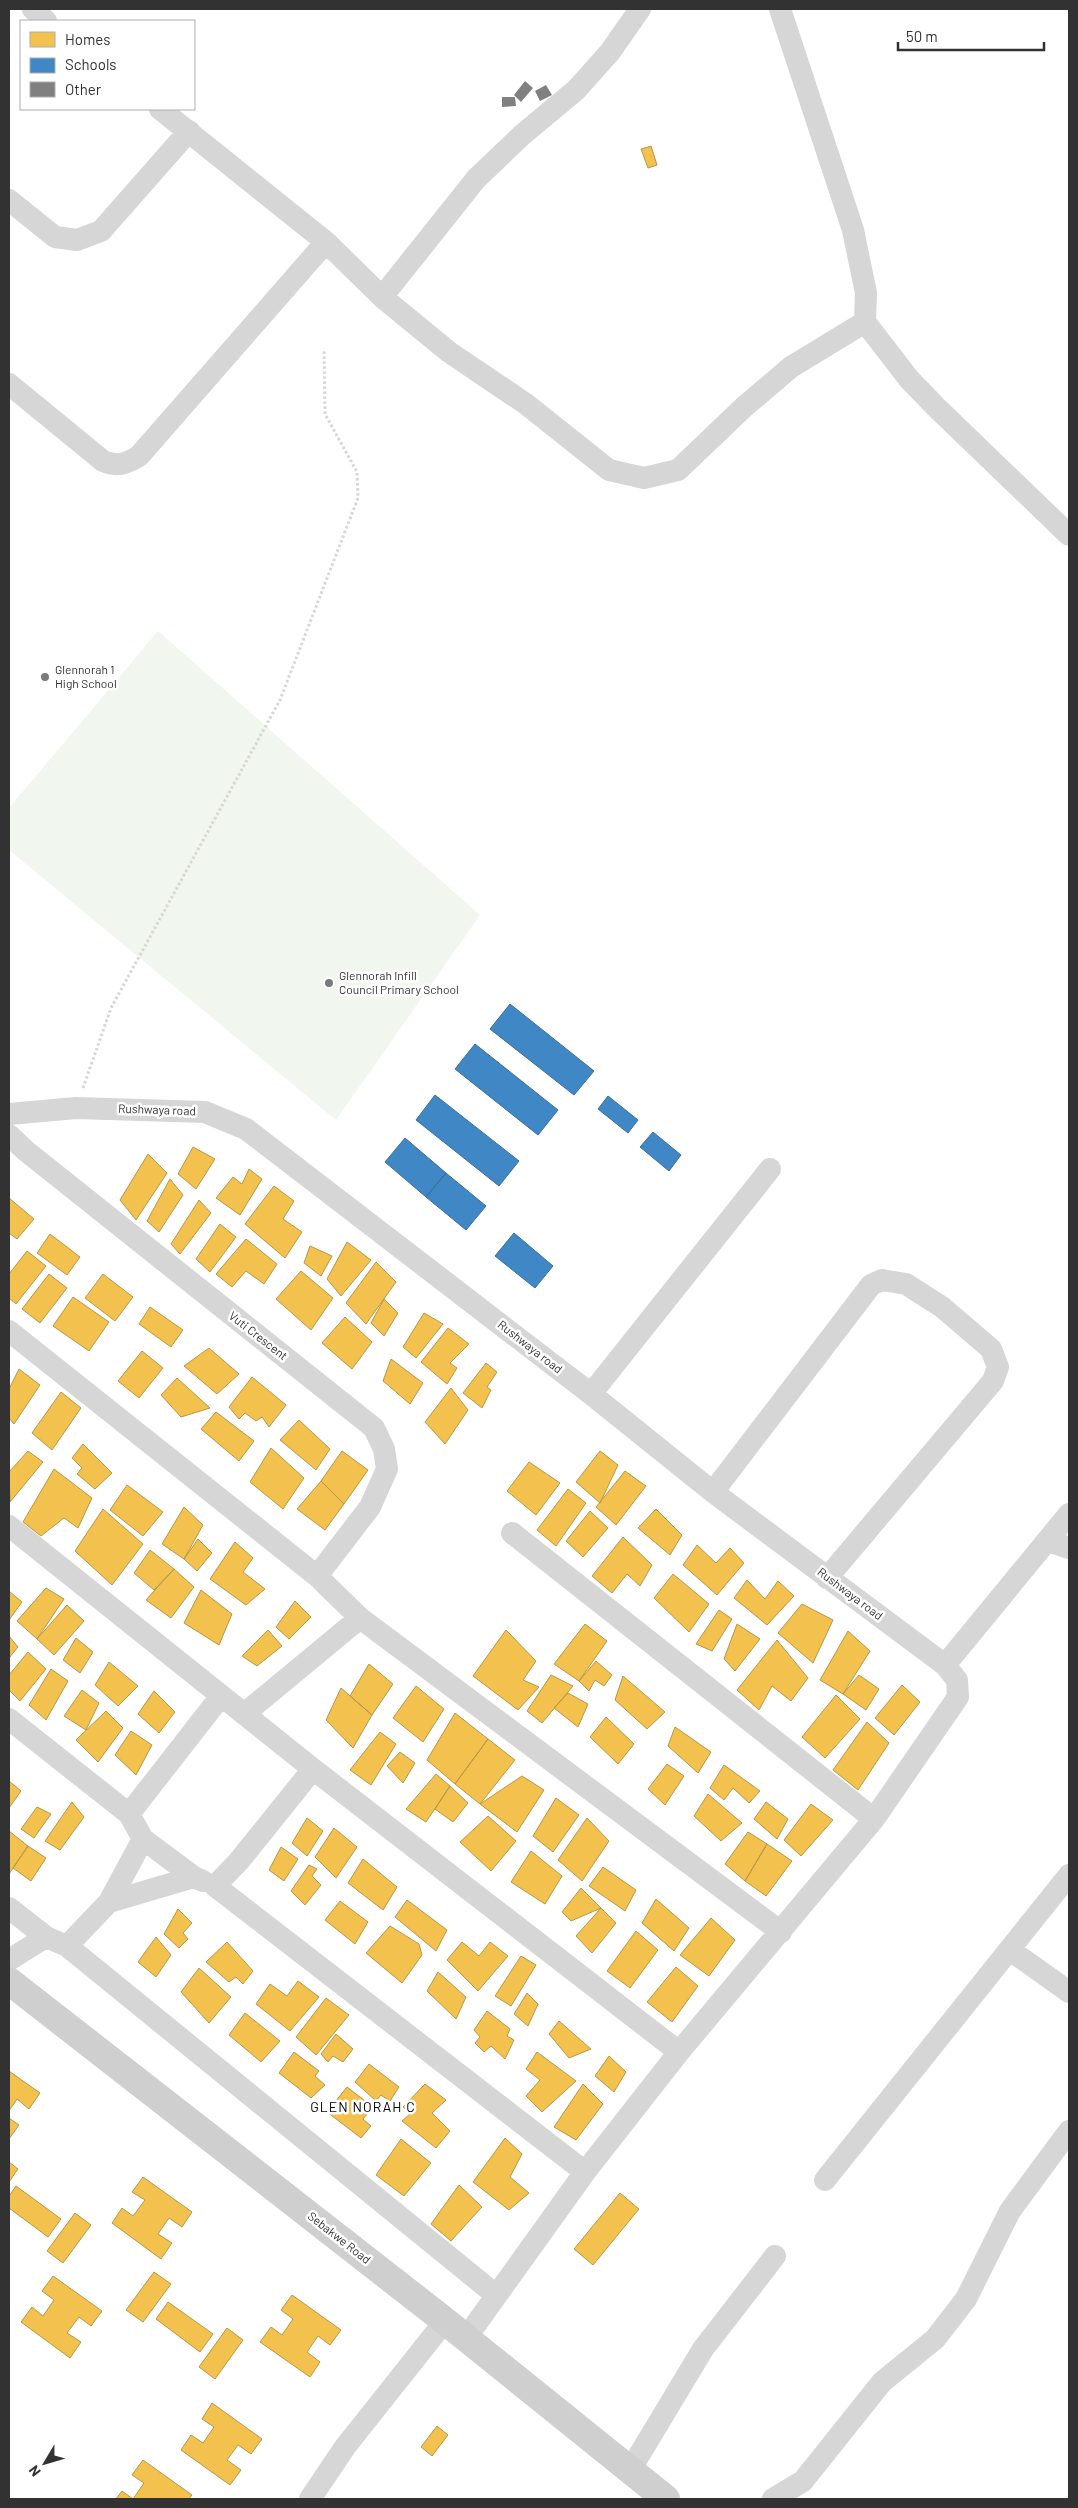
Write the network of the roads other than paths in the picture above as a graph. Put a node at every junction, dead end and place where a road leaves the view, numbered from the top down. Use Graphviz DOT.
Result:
graph roads {
  1 [pos="33,9"];
  2 [pos="640,9"];
  3 [pos="780,9"];
  4 [pos="45,20"];
  5 [pos="161,110"];
  6 [pos="189,131"];
  7 [pos="9,200"];
  8 [pos="326,242"];
  9 [pos="382,297"];
  10 [pos="865,322"];
  11 [pos="9,384"];
  12 [pos="1069,535"];
  13 [pos="9,1114"];
  14 [pos="9,1135"];
  15 [pos="770,1169"];
  16 [pos="9,1332"];
  17 [pos="591,1394"];
  18 [pos="713,1492"];
  19 [pos="1069,1514"];
  20 [pos="9,1526"];
  21 [pos="512,1533"];
  22 [pos="1048,1540"];
  23 [pos="1069,1548"];
  24 [pos="317,1576"];
  25 [pos="827,1578"];
  26 [pos="360,1618"];
  27 [pos="945,1664"];
  28 [pos="221,1696"];
  29 [pos="244,1714"];
  30 [pos="9,1720"];
  31 [pos="313,1770"];
  32 [pos="129,1814"];
  33 [pos="874,1819"];
  34 [pos="143,1839"];
  35 [pos="1069,1875"];
  36 [pos="194,1878"];
  37 [pos="216,1886"];
  38 [pos="109,1902"];
  39 [pos="9,1908"];
  40 [pos="781,1932"];
  41 [pos="46,1937"];
  42 [pos="67,1946"];
  43 [pos="1010,1950"];
  44 [pos="9,1960"];
  45 [pos="9,1981"];
  46 [pos="1069,1992"];
  47 [pos="679,2052"];
  48 [pos="1069,2132"];
  49 [pos="586,2172"];
  50 [pos="825,2180"];
  51 [pos="775,2256"];
  52 [pos="496,2295"];
  53 [pos="445,2321"];
  54 [pos="466,2338"];
  55 [pos="629,2472"];
  56 [pos="310,2499"];
  57 [pos="666,2499"];
  58 [pos="773,2499"];
  1 -- 4 [label="street"];
  2 -- 9 [label="street"];
  3 -- 10 [label="street"];
  5 -- 6 [label="street"];
  6 -- 7 [label="street"];
  6 -- 8 [label="street"];
  8 -- 9 [label="street"];
  8 -- 11 [label="street"];
  9 -- 10 [label="street"];
  10 -- 12 [label="street"];
  13 -- 17 [label="street, Rushwaya road"];
  14 -- 24 [label="street, Vuti Crescent"];
  15 -- 17 [label="street"];
  16 -- 24 [label="street"];
  17 -- 18 [label="street, Rushwaya road"];
  18 -- 25 [label="street, Rushwaya road"];
  18 -- 25 [label="street"];
  19 -- 22 [label="street"];
  20 -- 28 [label="street"];
  21 -- 33 [label="street"];
  22 -- 23 [label="street"];
  22 -- 27 [label="street"];
  24 -- 26 [label="street"];
  25 -- 27 [label="street, Rushwaya road"];
  26 -- 29 [label="street"];
  26 -- 40 [label="street"];
  27 -- 33 [label="street, Rushwaya road"];
  28 -- 29 [label="street"];
  28 -- 32 [label="street"];
  29 -- 31 [label="street"];
  30 -- 32 [label="street"];
  31 -- 37 [label="street"];
  31 -- 47 [label="street"];
  32 -- 34 [label="street"];
  33 -- 40 [label="street, Rushwaya road"];
  34 -- 36 [label="street"];
  34 -- 38 [label="street"];
  35 -- 43 [label="street"];
  36 -- 37 [label="street"];
  36 -- 38 [label="street"];
  37 -- 49 [label="street"];
  38 -- 42 [label="street"];
  39 -- 41 [label="street"];
  40 -- 47 [label="street, Rushwaya road"];
  41 -- 42 [label="street"];
  41 -- 44 [label="street"];
  42 -- 52 [label="street"];
  43 -- 46 [label="street"];
  43 -- 50 [label="street"];
  45 -- 53 [label="street, Sebakwe Road"];
  47 -- 49 [label="street, Rushwaya road"];
  48 -- 58 [label="street"];
  49 -- 52 [label="street, Rushwaya road"];
  51 -- 55 [label="street"];
  52 -- 54 [label="street, Rushwaya road"];
  53 -- 54 [label="street, Sebakwe Road"];
  53 -- 56 [label="street"];
  54 -- 55 [label="street, Sebakwe Road"];
  55 -- 57 [label="street, Sebakwe Road"];
}
